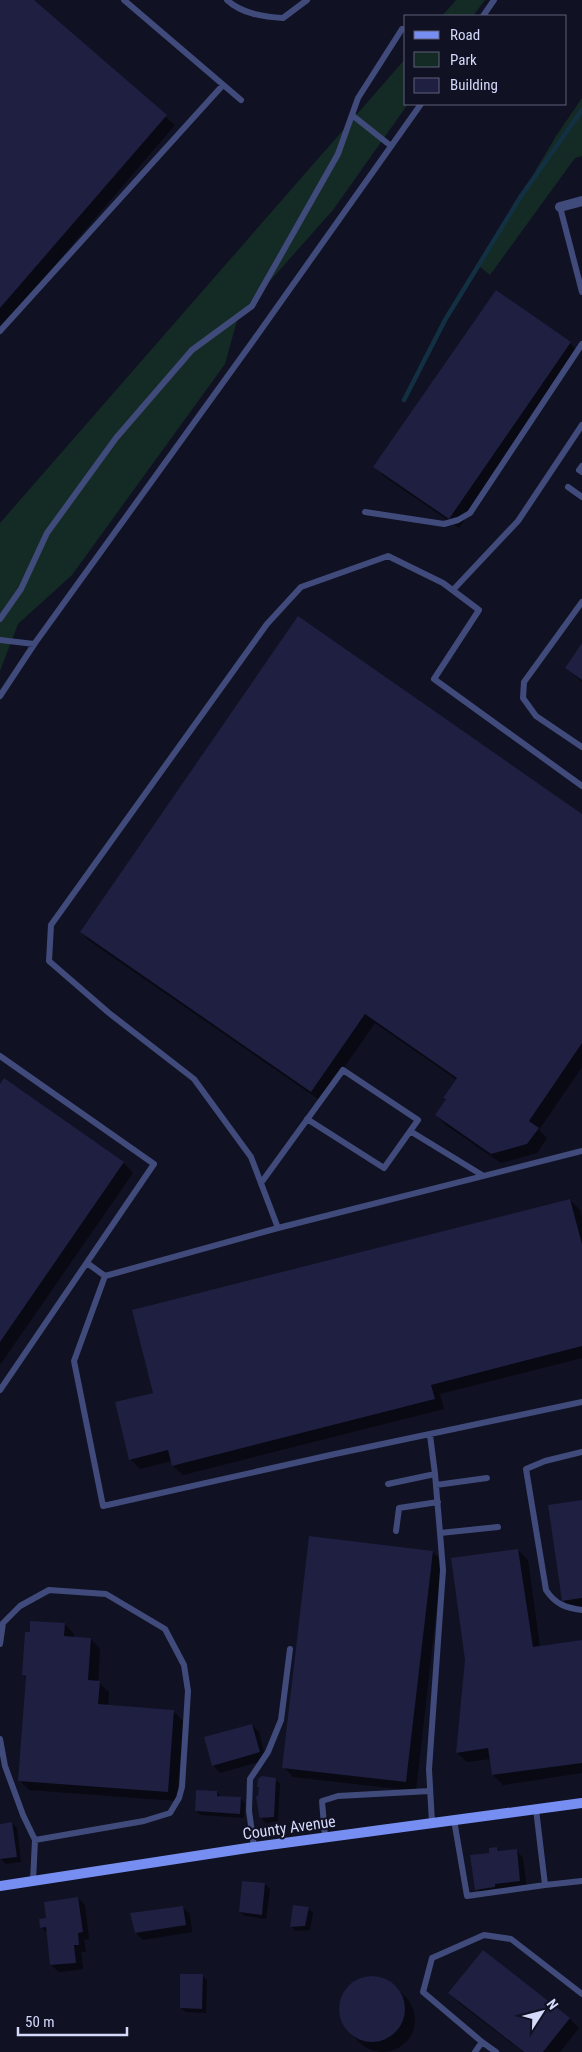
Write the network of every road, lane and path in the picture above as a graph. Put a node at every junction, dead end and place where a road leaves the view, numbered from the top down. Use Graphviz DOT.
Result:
graph roads {
  1 [pos="124,0"];
  2 [pos="227,0"];
  3 [pos="307,0"];
  4 [pos="494,0"];
  5 [pos="484,15"];
  6 [pos="402,29"];
  7 [pos="223,85"];
  8 [pos="241,100"];
  9 [pos="420,105"];
  10 [pos="352,116"];
  11 [pos="391,146"];
  12 [pos="582,201"];
  13 [pos="560,207"];
  14 [pos="582,292"];
  15 [pos="0,332"];
  16 [pos="582,344"];
  17 [pos="582,425"];
  18 [pos="582,466"];
  19 [pos="582,472"];
  20 [pos="568,487"];
  21 [pos="582,497"];
  22 [pos="365,512"];
  23 [pos="453,590"];
  24 [pos="582,602"];
  25 [pos="0,619"];
  26 [pos="0,640"];
  27 [pos="34,644"];
  28 [pos="0,696"];
  29 [pos="582,747"];
  30 [pos="582,786"];
  31 [pos="0,1056"];
  32 [pos="307,1119"];
  33 [pos="410,1131"];
  34 [pos="582,1151"];
  35 [pos="482,1175"];
  36 [pos="261,1183"];
  37 [pos="278,1228"];
  38 [pos="87,1263"];
  39 [pos="105,1276"];
  40 [pos="0,1390"];
  41 [pos="582,1402"];
  42 [pos="430,1434"];
  43 [pos="582,1452"];
  44 [pos="435,1474"];
  45 [pos="487,1478"];
  46 [pos="388,1484"];
  47 [pos="436,1485"];
  48 [pos="438,1502"];
  49 [pos="498,1527"];
  50 [pos="396,1531"];
  51 [pos="440,1533"];
  52 [pos="582,1610"];
  53 [pos="0,1644"];
  54 [pos="290,1649"];
  55 [pos="0,1739"];
  56 [pos="430,1791"];
  57 [pos="582,1803"];
  58 [pos="536,1809"];
  59 [pos="454,1820"];
  60 [pos="432,1823"];
  61 [pos="325,1837"];
  62 [pos="35,1840"];
  63 [pos="254,1847"];
  64 [pos="582,1880"];
  65 [pos="32,1881"];
  66 [pos="545,1885"];
  67 [pos="2,1886"];
  68 [pos="582,1994"];
  69 [pos="482,2042"];
  70 [pos="475,2052"];
  71 [pos="496,2052"];
  1 -- 7 [label="lane"];
  2 -- 3 [label="lane"];
  4 -- 5 [label="lane"];
  6 -- 10 [label="lane"];
  7 -- 8 [label="lane"];
  7 -- 15 [label="lane"];
  9 -- 11 [label="lane"];
  10 -- 11 [label="lane"];
  10 -- 25 [label="lane"];
  11 -- 27 [label="lane"];
  12 -- 13 [label="street"];
  13 -- 14 [label="lane"];
  16 -- 22 [label="lane"];
  17 -- 23 [label="lane"];
  18 -- 19 [label="lane"];
  20 -- 21 [label="lane"];
  23 -- 30 [label="lane"];
  23 -- 36 [label="lane"];
  24 -- 29 [label="lane"];
  26 -- 27 [label="lane"];
  27 -- 28 [label="lane"];
  31 -- 38 [label="lane"];
  32 -- 33 [label="lane"];
  32 -- 33 [label="lane"];
  32 -- 36 [label="lane"];
  33 -- 35 [label="lane"];
  34 -- 35 [label="lane"];
  35 -- 37 [label="lane"];
  36 -- 37 [label="lane"];
  37 -- 39 [label="lane"];
  38 -- 39 [label="lane"];
  38 -- 40 [label="lane"];
  39 -- 42 [label="lane"];
  41 -- 42 [label="lane"];
  42 -- 44 [label="lane"];
  43 -- 52 [label="lane"];
  44 -- 46 [label="lane"];
  44 -- 47 [label="lane"];
  45 -- 47 [label="lane"];
  47 -- 48 [label="lane"];
  48 -- 50 [label="lane"];
  48 -- 51 [label="lane"];
  49 -- 51 [label="lane"];
  51 -- 56 [label="lane"];
  53 -- 62 [label="lane"];
  54 -- 63 [label="lane"];
  55 -- 62 [label="lane"];
  56 -- 60 [label="lane"];
  56 -- 61 [label="lane"];
  57 -- 58 [label="main road, County Avenue"];
  58 -- 59 [label="main road, County Avenue"];
  58 -- 66 [label="lane"];
  59 -- 60 [label="main road, County Avenue"];
  59 -- 66 [label="lane"];
  60 -- 61 [label="main road, County Avenue"];
  61 -- 63 [label="main road, County Avenue"];
  62 -- 65 [label="lane"];
  63 -- 65 [label="main road, County Avenue"];
  64 -- 66 [label="lane"];
  65 -- 67 [label="main road, County Avenue"];
  68 -- 69 [label="lane"];
  69 -- 70 [label="lane"];
  69 -- 71 [label="lane"];
}
